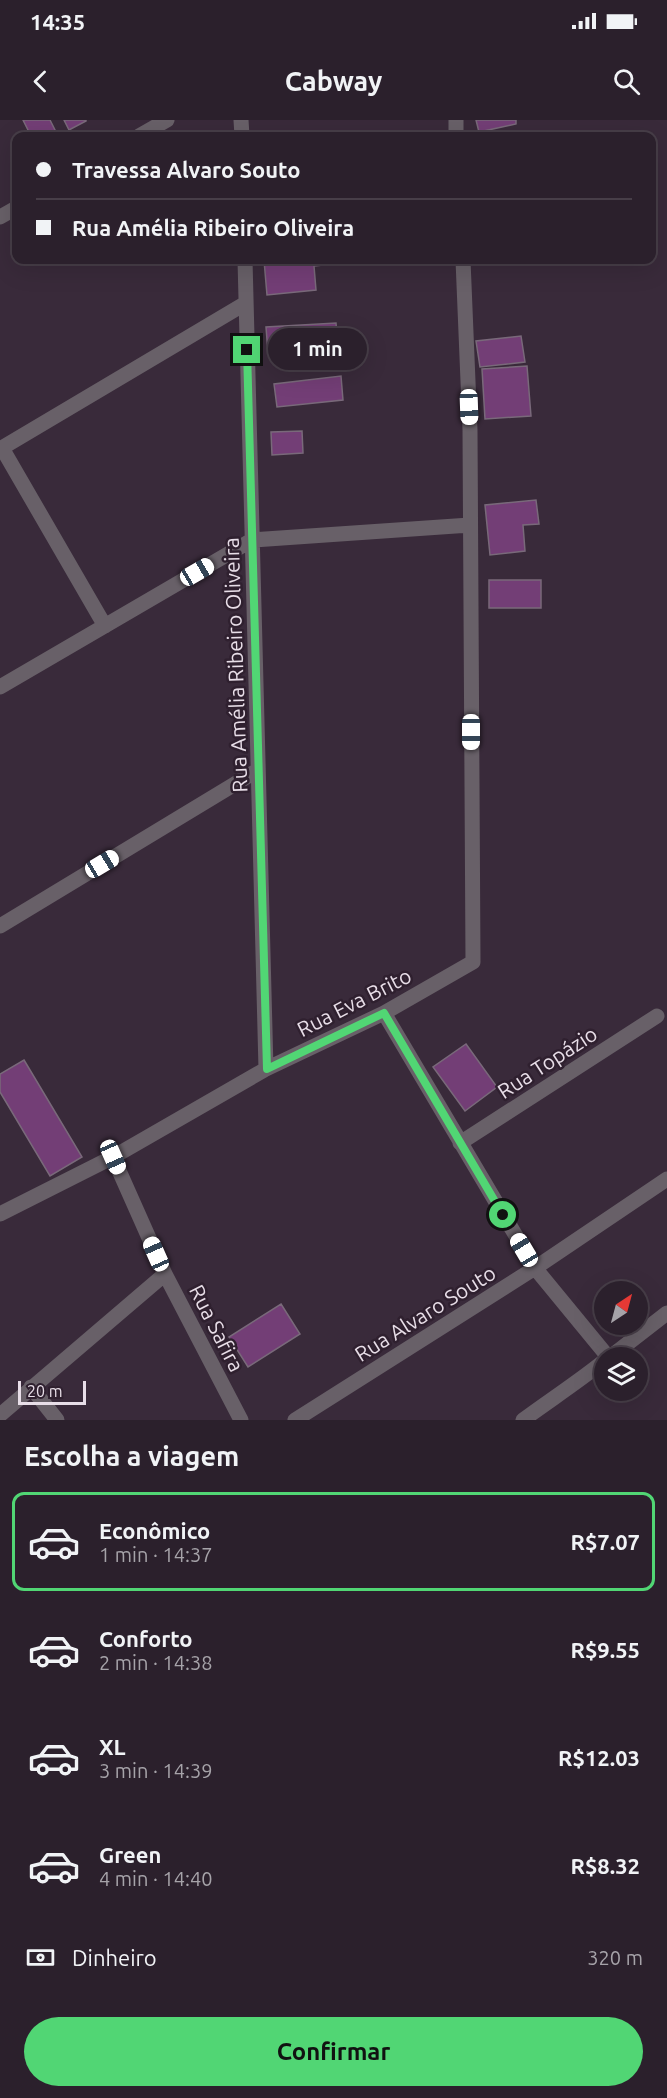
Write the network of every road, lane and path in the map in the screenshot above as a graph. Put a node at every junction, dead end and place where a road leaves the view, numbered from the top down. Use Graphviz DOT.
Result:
graph roads {
  1 [pos="167,120"];
  2 [pos="146,132"];
  3 [pos="245,264"];
  4 [pos="463,264"];
  5 [pos="246,303"];
  6 [pos="1,449"];
  7 [pos="470,525"];
  8 [pos="252,540"];
  9 [pos="105,626"];
  10 [pos="0,687"];
  11 [pos="258,770"];
  12 [pos="0,926"];
  13 [pos="384,1013"];
  14 [pos="657,1016"];
  15 [pos="267,1069"];
  16 [pos="460,1143"];
  17 [pos="113,1157"];
  18 [pos="667,1179"];
  19 [pos="0,1214"];
  20 [pos="535,1268"];
  21 [pos="165,1274"];
  22 [pos="667,1313"];
  23 [pos="600,1347"];
  24 [pos="623,1347"];
  25 [pos="594,1369"];
  26 [pos="31,1387"];
  27 [pos="0,1415"];
  28 [pos="57,1420"];
  29 [pos="241,1420"];
  30 [pos="295,1420"];
  31 [pos="523,1420"];
  1 -- 2 [label="street"];
  3 -- 5 [label="street, Rua Amélia Ribeiro Oliveira"];
  4 -- 7 [label="street"];
  5 -- 6 [label="street"];
  5 -- 8 [label="street, Rua Amélia Ribeiro Oliveira"];
  6 -- 9 [label="street"];
  7 -- 8 [label="street"];
  7 -- 13 [label="street, Rua Eva Brito"];
  8 -- 9 [label="street"];
  8 -- 11 [label="street, Rua Amélia Ribeiro Oliveira"];
  9 -- 10 [label="street"];
  11 -- 12 [label="street"];
  11 -- 15 [label="street, Rua Amélia Ribeiro Oliveira"];
  13 -- 15 [label="street, Rua Eva Brito"];
  13 -- 16 [label="street"];
  14 -- 16 [label="street, Rua Topázio"];
  15 -- 17 [label="street, Rua Eva Brito"];
  16 -- 20 [label="street"];
  17 -- 19 [label="street, Rua Eva Brito"];
  17 -- 21 [label="street, Rua Safira"];
  18 -- 20 [label="street, Rua Alvaro Souto"];
  20 -- 23 [label="street"];
  20 -- 30 [label="street, Rua Alvaro Souto"];
  21 -- 26 [label="street"];
  21 -- 29 [label="street, Rua Safira"];
  22 -- 24 [label="street"];
  25 -- 31 [label="street"];
  26 -- 27 [label="street"];
  26 -- 28 [label="street"];
}
